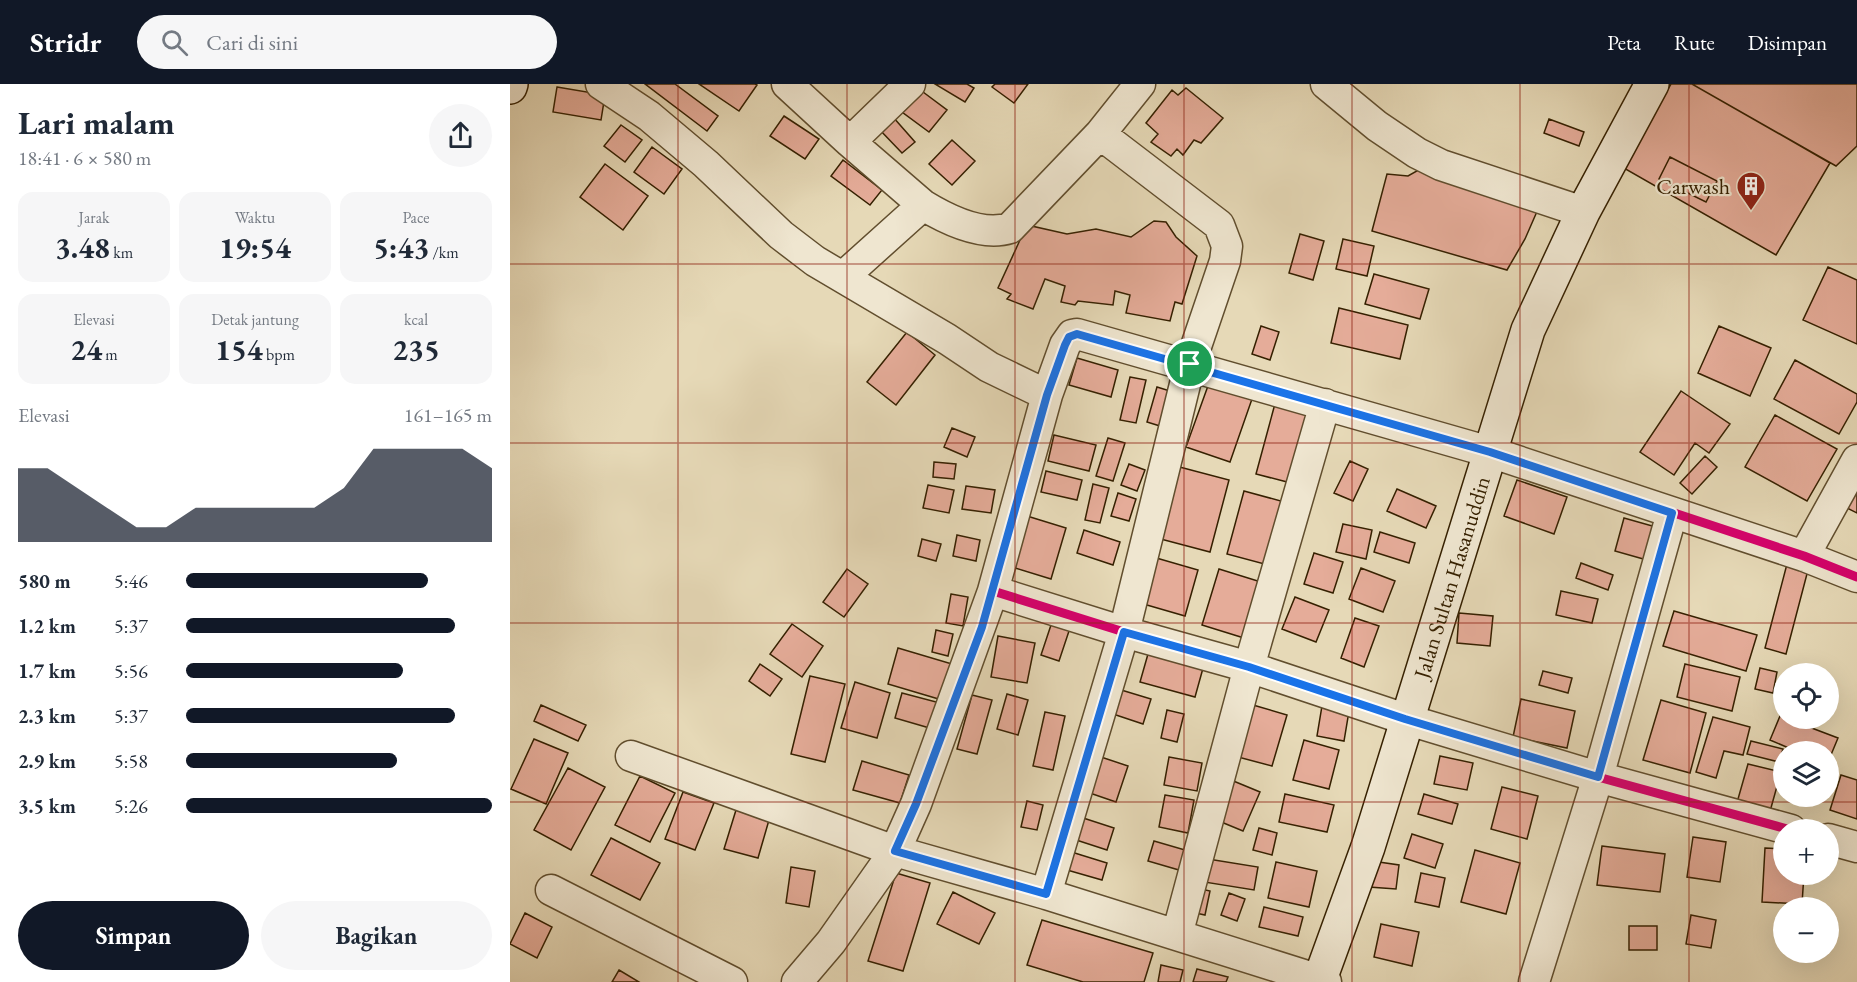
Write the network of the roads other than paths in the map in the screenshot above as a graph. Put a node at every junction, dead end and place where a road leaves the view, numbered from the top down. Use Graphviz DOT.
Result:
graph roads {
  1 [pos="601,84"];
  2 [pos="787,84"];
  3 [pos="910,84"];
  4 [pos="1140,84"];
  5 [pos="1326,84"];
  6 [pos="1652,84"];
  7 [pos="1100,134"];
  8 [pos="850,142"];
  9 [pos="923,205"];
  10 [pos="1583,212"];
  11 [pos="844,276"];
  12 [pos="1190,364"];
  13 [pos="1047,395"];
  14 [pos="1325,404"];
  15 [pos="1490,452"];
  16 [pos="1857,460"];
  17 [pos="1672,513"];
  18 [pos="1804,556"];
  19 [pos="1857,577"];
  20 [pos="993,591"];
  21 [pos="1124,632"];
  22 [pos="1249,667"];
  23 [pos="1405,719"];
  24 [pos="631,756"];
  25 [pos="1598,777"];
  26 [pos="1773,825"];
  27 [pos="1839,842"];
  28 [pos="1857,847"];
  29 [pos="895,851"];
  30 [pos="550,890"];
  31 [pos="1046,894"];
  32 [pos="1177,935"];
  33 [pos="1321,981"];
  34 [pos="732,982"];
  35 [pos="797,982"];
  36 [pos="1534,982"];
  1 -- 11 [label="street"];
  2 -- 8 [label="street"];
  3 -- 8 [label="street"];
  4 -- 7 [label="street"];
  5 -- 10 [label="street"];
  6 -- 10 [label="main road, Jalan Sultan Hasanuddin"];
  7 -- 9 [label="street"];
  7 -- 12 [label="street"];
  8 -- 9 [label="street"];
  9 -- 11 [label="street"];
  10 -- 15 [label="main road, Jalan Sultan Hasanuddin"];
  11 -- 13 [label="street"];
  12 -- 13 [label="street"];
  12 -- 14 [label="street"];
  12 -- 21 [label="street"];
  13 -- 20 [label="street"];
  14 -- 15 [label="street"];
  14 -- 22 [label="street"];
  15 -- 17 [label="street"];
  15 -- 23 [label="main road, Jalan Sultan Hasanuddin"];
  16 -- 18 [label="street"];
  17 -- 18 [label="street"];
  17 -- 25 [label="street"];
  18 -- 19 [label="street"];
  20 -- 21 [label="street"];
  20 -- 29 [label="street"];
  21 -- 22 [label="street"];
  21 -- 31 [label="street"];
  22 -- 23 [label="street"];
  22 -- 32 [label="street"];
  23 -- 25 [label="street"];
  23 -- 33 [label="main road, Jalan Sultan Hasanuddin"];
  24 -- 29 [label="street"];
  25 -- 26 [label="street"];
  25 -- 36 [label="street"];
  27 -- 28 [label="street"];
  29 -- 31 [label="street"];
  29 -- 35 [label="street"];
  30 -- 34 [label="street"];
  31 -- 32 [label="street"];
  32 -- 33 [label="street"];
}
